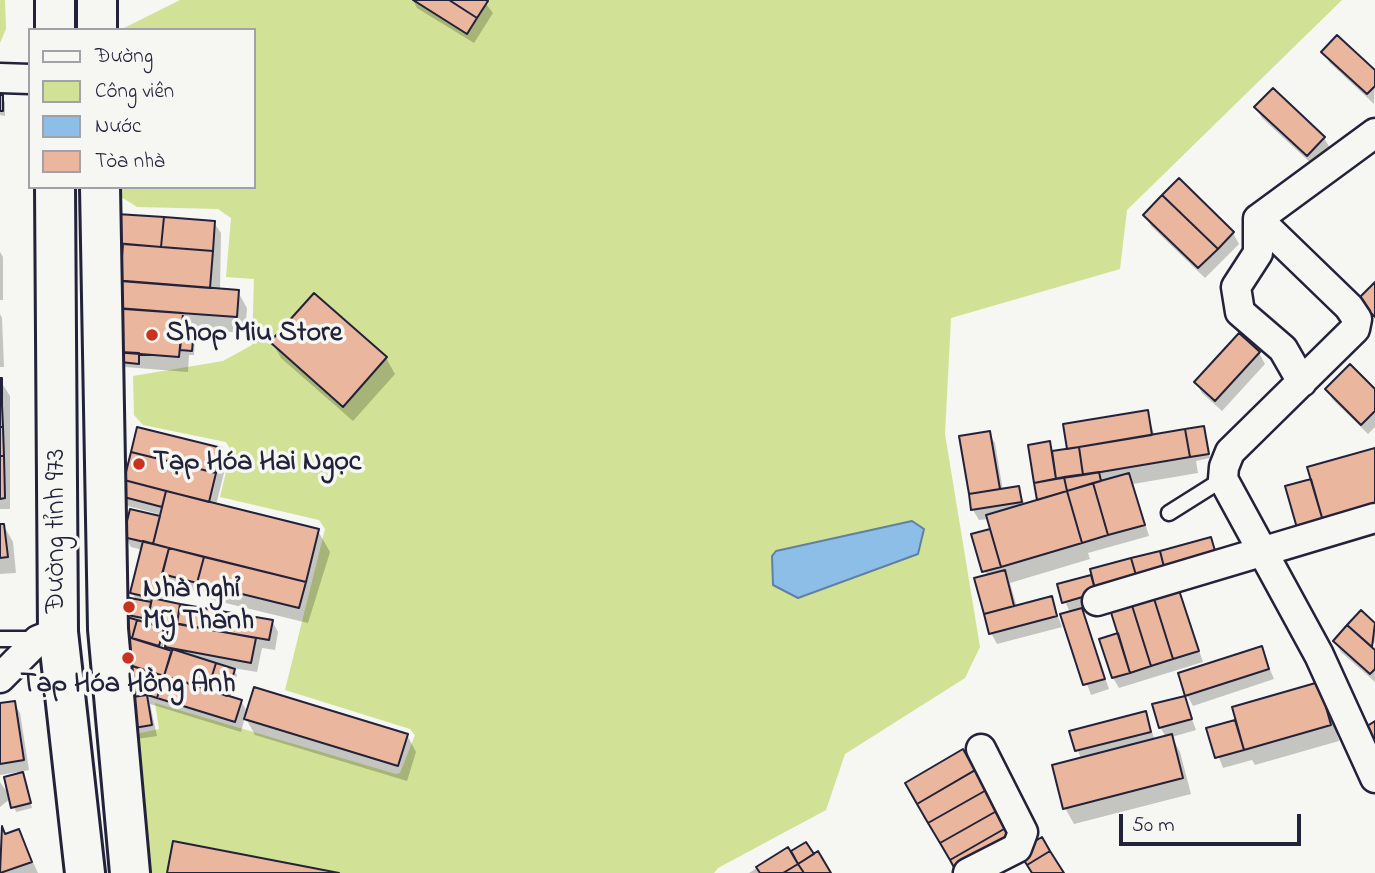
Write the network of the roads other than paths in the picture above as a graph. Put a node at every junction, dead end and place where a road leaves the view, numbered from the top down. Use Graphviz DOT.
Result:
graph roads {
  1 [pos="55,0"];
  2 [pos="97,0"];
  3 [pos="55,28"];
  4 [pos="97,28"];
  5 [pos="0,78"];
  6 [pos="28,79"];
  7 [pos="1375,133"];
  8 [pos="55,189"];
  9 [pos="100,189"];
  10 [pos="1258,219"];
  11 [pos="1302,382"];
  12 [pos="1223,479"];
  13 [pos="1169,513"];
  14 [pos="1375,518"];
  15 [pos="1265,552"];
  16 [pos="1097,601"];
  17 [pos="108,629"];
  18 [pos="48,636"];
  19 [pos="0,639"];
  20 [pos="0,678"];
  21 [pos="981,749"];
  22 [pos="1375,778"];
  23 [pos="85,873"];
  24 [pos="130,873"];
  25 [pos="968,873"];
  1 -- 3 [label="main road"];
  2 -- 4 [label="main road"];
  5 -- 6 [label="street"];
  7 -- 10 [label="street"];
  8 -- 18 [label="main road, Đường tỉnh 973"];
  9 -- 17 [label="main road, Đường tỉnh 973"];
  10 -- 11 [label="street"];
  10 -- 11 [label="street"];
  11 -- 12 [label="street"];
  12 -- 13 [label="lane"];
  12 -- 15 [label="street"];
  14 -- 15 [label="street"];
  15 -- 16 [label="street"];
  15 -- 22 [label="street"];
  17 -- 18 [label="main road"];
  17 -- 24 [label="main road, Đường tỉnh 973"];
  18 -- 19 [label="lane"];
  18 -- 20 [label="street"];
  18 -- 23 [label="main road, Đường tỉnh 973"];
  21 -- 25 [label="street"];
}
